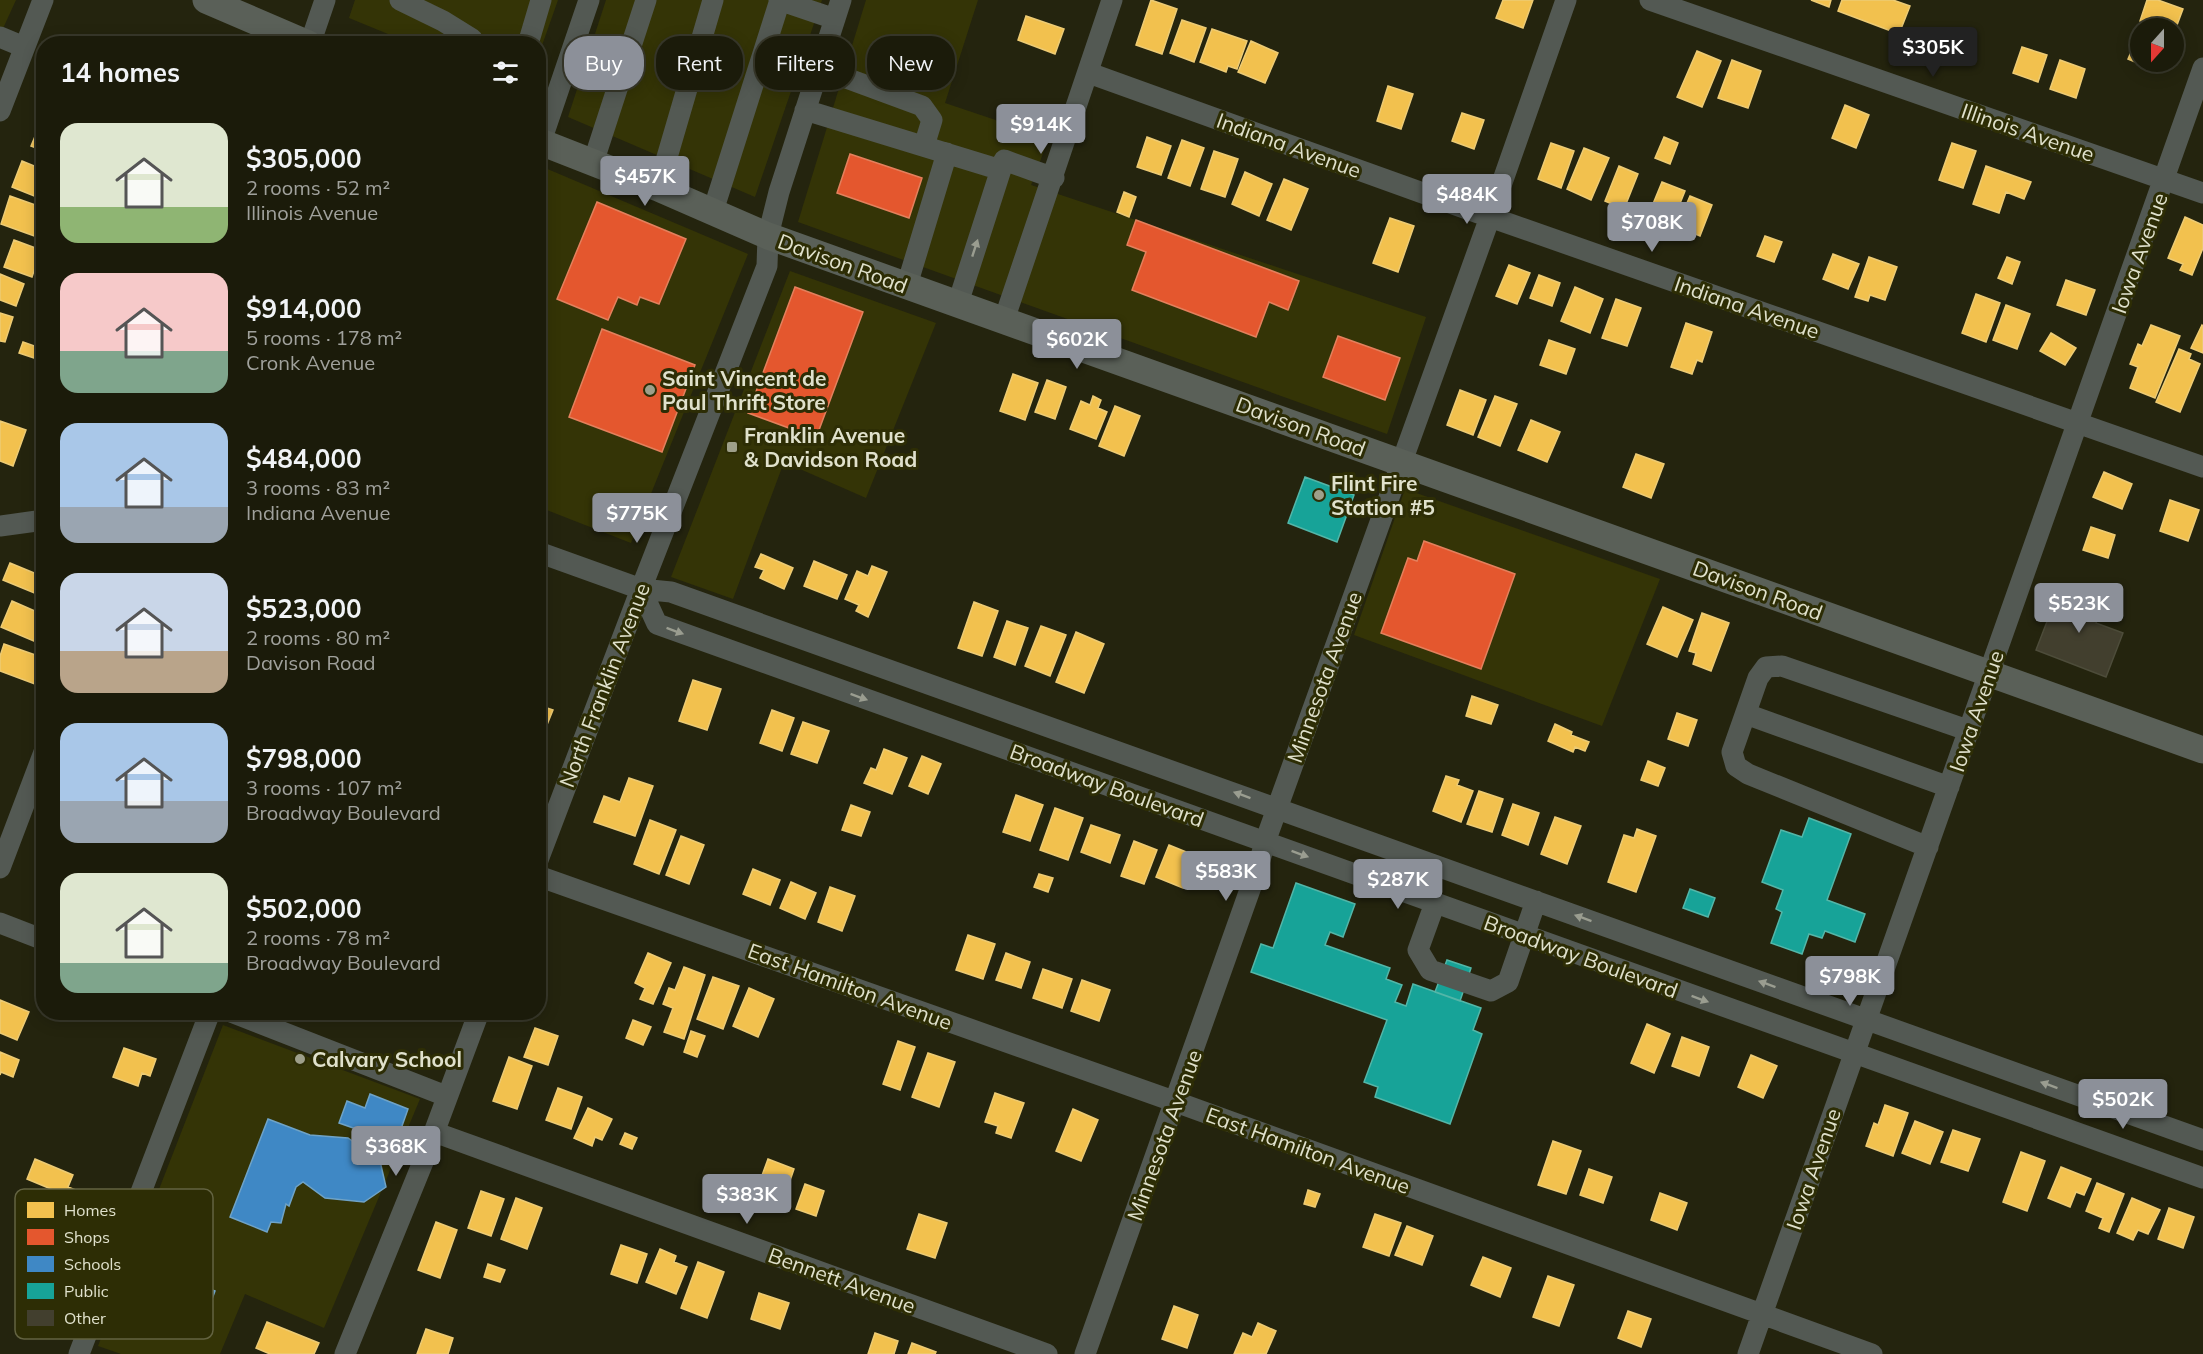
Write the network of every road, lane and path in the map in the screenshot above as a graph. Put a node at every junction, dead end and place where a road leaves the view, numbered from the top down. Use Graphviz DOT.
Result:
graph roads {
  1 [pos="43,0"];
  2 [pos="206,0"];
  3 [pos="325,0"];
  4 [pos="400,0"];
  5 [pos="541,0"];
  6 [pos="589,0"];
  7 [pos="646,0"];
  8 [pos="713,0"];
  9 [pos="780,0"];
  10 [pos="1112,0"];
  11 [pos="1566,0"];
  12 [pos="1650,0"];
  13 [pos="838,9"];
  14 [pos="290,36"];
  15 [pos="312,36"];
  16 [pos="466,36"];
  17 [pos="530,36"];
  18 [pos="829,36"];
  19 [pos="0,37"];
  20 [pos="24,47"];
  21 [pos="2203,68"];
  22 [pos="1089,73"];
  23 [pos="855,82"];
  24 [pos="812,90"];
  25 [pos="806,110"];
  26 [pos="0,111"];
  27 [pos="546,124"];
  28 [pos="546,146"];
  29 [pos="924,146"];
  30 [pos="947,153"];
  31 [pos="594,163"];
  32 [pos="1000,170"];
  33 [pos="1054,178"];
  34 [pos="2165,179"];
  35 [pos="658,188"];
  36 [pos="2203,193"];
  37 [pos="713,211"];
  38 [pos="1490,217"];
  39 [pos="768,236"];
  40 [pos="907,285"];
  41 [pos="958,303"];
  42 [pos="1004,320"];
  43 [pos="2078,423"];
  44 [pos="1401,462"];
  45 [pos="2203,467"];
  46 [pos="36,521"];
  47 [pos="0,526"];
  48 [pos="546,555"];
  49 [pos="640,589"];
  50 [pos="1989,673"];
  51 [pos="1746,714"];
  52 [pos="1970,731"];
  53 [pos="2203,750"];
  54 [pos="36,773"];
  55 [pos="1949,787"];
  56 [pos="1277,808"];
  57 [pos="546,839"];
  58 [pos="1265,842"];
  59 [pos="1928,847"];
  60 [pos="0,868"];
  61 [pos="546,879"];
  62 [pos="1536,901"];
  63 [pos="1435,903"];
  64 [pos="0,923"];
  65 [pos="1524,935"];
  66 [pos="36,937"];
  67 [pos="207,1020"];
  68 [pos="251,1020"];
  69 [pos="476,1020"];
  70 [pos="1867,1020"];
  71 [pos="1854,1054"];
  72 [pos="446,1096"];
  73 [pos="1176,1102"];
  74 [pos="2147,1120"];
  75 [pos="434,1132"];
  76 [pos="2203,1140"];
  77 [pos="2136,1153"];
  78 [pos="2203,1178"];
  79 [pos="142,1189"];
  80 [pos="1762,1315"];
  81 [pos="85,1339"];
  82 [pos="79,1354"];
  83 [pos="345,1354"];
  84 [pos="1047,1354"];
  85 [pos="1085,1354"];
  86 [pos="1748,1354"];
  87 [pos="1872,1354"];
  1 -- 20 [label="street"];
  2 -- 14 [label="main road"];
  3 -- 15 [label="street"];
  4 -- 16 [label="street"];
  5 -- 17 [label="street"];
  6 -- 27 [label="street"];
  7 -- 31 [label="street"];
  8 -- 35 [label="street"];
  9 -- 13 [label="street"];
  9 -- 37 [label="street"];
  10 -- 22 [label="street"];
  11 -- 38 [label="street, Minnesota Avenue"];
  12 -- 34 [label="street, Illinois Avenue"];
  13 -- 18 [label="street, North Franklin Avenue"];
  19 -- 20 [label="street"];
  20 -- 26 [label="street"];
  21 -- 34 [label="street, Iowa Avenue"];
  22 -- 33 [label="street"];
  22 -- 38 [label="street, Indiana Avenue"];
  23 -- 29 [label="street"];
  24 -- 25 [label="street, North Franklin Avenue"];
  25 -- 29 [label="street"];
  25 -- 39 [label="street, North Franklin Avenue"];
  28 -- 31 [label="main road, Davison Road"];
  29 -- 30 [label="street"];
  30 -- 32 [label="street"];
  30 -- 40 [label="street"];
  31 -- 35 [label="main road, Davison Road"];
  32 -- 33 [label="street"];
  41 -- 32 [label="street, one-way"];
  33 -- 42 [label="street"];
  34 -- 36 [label="street, Illinois Avenue"];
  34 -- 43 [label="street, Iowa Avenue"];
  35 -- 37 [label="main road, Davison Road"];
  37 -- 39 [label="main road, Davison Road"];
  38 -- 43 [label="street, Indiana Avenue"];
  38 -- 44 [label="street, Minnesota Avenue"];
  39 -- 40 [label="main road, Davison Road"];
  39 -- 49 [label="street, North Franklin Avenue"];
  40 -- 41 [label="main road, Davison Road"];
  41 -- 42 [label="main road, Davison Road"];
  42 -- 44 [label="main road, Davison Road"];
  43 -- 45 [label="street, Indiana Avenue"];
  43 -- 50 [label="street, Iowa Avenue"];
  44 -- 50 [label="main road, Davison Road"];
  44 -- 56 [label="street, Minnesota Avenue"];
  46 -- 47 [label="street"];
  48 -- 49 [label="street, Broadway Boulevard"];
  56 -- 49 [label="street, Broadway Boulevard, one-way"];
  49 -- 57 [label="street, North Franklin Avenue"];
  49 -- 58 [label="street, Broadway Boulevard, one-way"];
  50 -- 52 [label="street, Iowa Avenue"];
  50 -- 53 [label="main road, Davison Road"];
  51 -- 52 [label="street"];
  51 -- 55 [label="street"];
  51 -- 59 [label="street"];
  52 -- 55 [label="street, Iowa Avenue"];
  54 -- 60 [label="street"];
  55 -- 59 [label="street, Iowa Avenue"];
  56 -- 58 [label="street, Minnesota Avenue"];
  56 -- 62 [label="street, Broadway Boulevard"];
  58 -- 63 [label="street, Broadway Boulevard, one-way"];
  58 -- 73 [label="street, Minnesota Avenue"];
  59 -- 70 [label="street, Iowa Avenue"];
  61 -- 73 [label="street, East Hamilton Avenue"];
  62 -- 65 [label="street"];
  70 -- 62 [label="street, Broadway Boulevard, one-way"];
  63 -- 65 [label="street, Broadway Boulevard"];
  63 -- 65 [label="street"];
  64 -- 66 [label="street"];
  65 -- 71 [label="street, Broadway Boulevard, one-way"];
  67 -- 79 [label="street"];
  68 -- 72 [label="street"];
  69 -- 72 [label="street"];
  70 -- 71 [label="street, Iowa Avenue"];
  74 -- 70 [label="street, Broadway Boulevard, one-way"];
  71 -- 77 [label="street, Broadway Boulevard"];
  71 -- 80 [label="street, Iowa Avenue"];
  72 -- 75 [label="street"];
  73 -- 80 [label="street, East Hamilton Avenue"];
  73 -- 85 [label="street, Minnesota Avenue"];
  74 -- 76 [label="street, Broadway Boulevard"];
  74 -- 77 [label="street"];
  75 -- 83 [label="street"];
  75 -- 84 [label="street, Bennett Avenue"];
  77 -- 78 [label="street, Broadway Boulevard"];
  80 -- 86 [label="street, Iowa Avenue"];
  80 -- 87 [label="street, East Hamilton Avenue"];
  81 -- 82 [label="street"];
}
